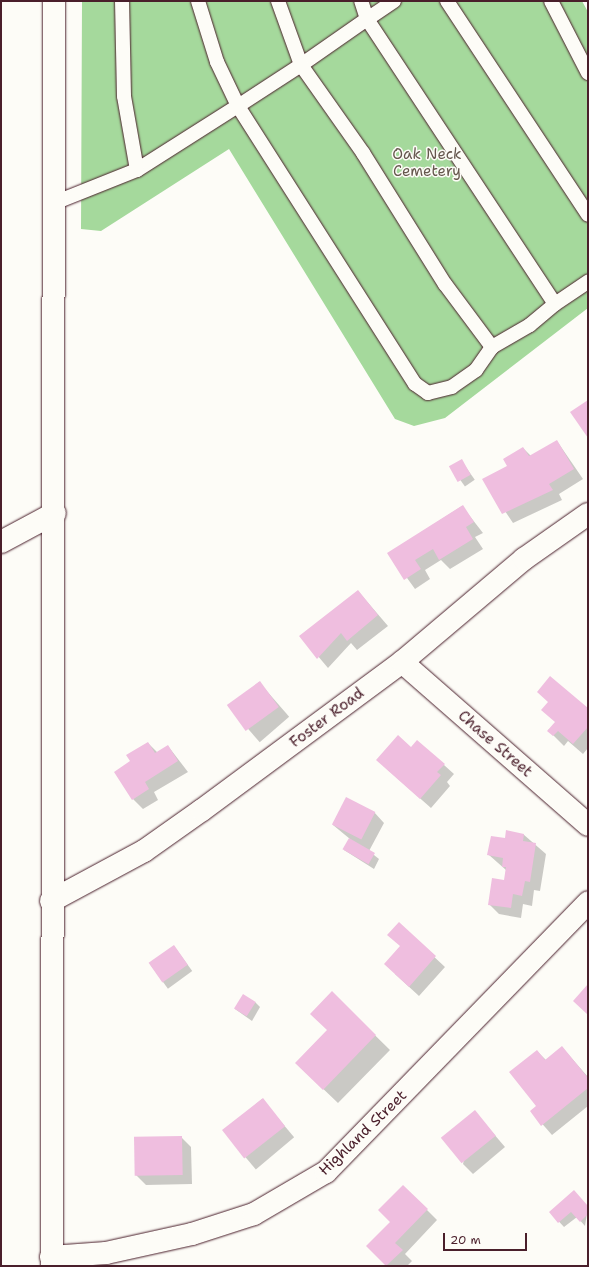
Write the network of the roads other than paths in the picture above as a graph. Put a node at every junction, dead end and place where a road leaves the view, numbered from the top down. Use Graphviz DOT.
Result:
graph roads {
  1 [pos="54,1"];
  2 [pos="122,1"];
  3 [pos="198,1"];
  4 [pos="278,1"];
  5 [pos="361,1"];
  6 [pos="394,1"];
  7 [pos="447,1"];
  8 [pos="551,1"];
  9 [pos="367,19"];
  10 [pos="300,65"];
  11 [pos="588,73"];
  12 [pos="238,106"];
  13 [pos="137,170"];
  14 [pos="54,203"];
  15 [pos="588,215"];
  16 [pos="588,282"];
  17 [pos="555,304"];
  18 [pos="492,347"];
  19 [pos="55,513"];
  20 [pos="588,514"];
  21 [pos="1,542"];
  22 [pos="402,662"];
  23 [pos="588,825"];
  24 [pos="51,901"];
  25 [pos="588,903"];
  26 [pos="51,1262"];
  1 -- 14 [label="street"];
  2 -- 13 [label="lane"];
  3 -- 12 [label="lane"];
  4 -- 10 [label="lane"];
  5 -- 9 [label="lane"];
  6 -- 9 [label="lane"];
  7 -- 15 [label="lane"];
  8 -- 11 [label="lane"];
  9 -- 10 [label="lane"];
  9 -- 17 [label="lane"];
  10 -- 12 [label="lane"];
  10 -- 18 [label="lane"];
  12 -- 13 [label="lane"];
  12 -- 18 [label="lane"];
  13 -- 14 [label="lane"];
  14 -- 19 [label="street"];
  16 -- 17 [label="lane"];
  17 -- 18 [label="lane"];
  19 -- 21 [label="street"];
  19 -- 24 [label="street"];
  20 -- 22 [label="street, Foster Road"];
  22 -- 23 [label="street, Chase Street"];
  22 -- 24 [label="street, Foster Road"];
  24 -- 26 [label="street"];
  25 -- 26 [label="street, Highland Street"];
}
